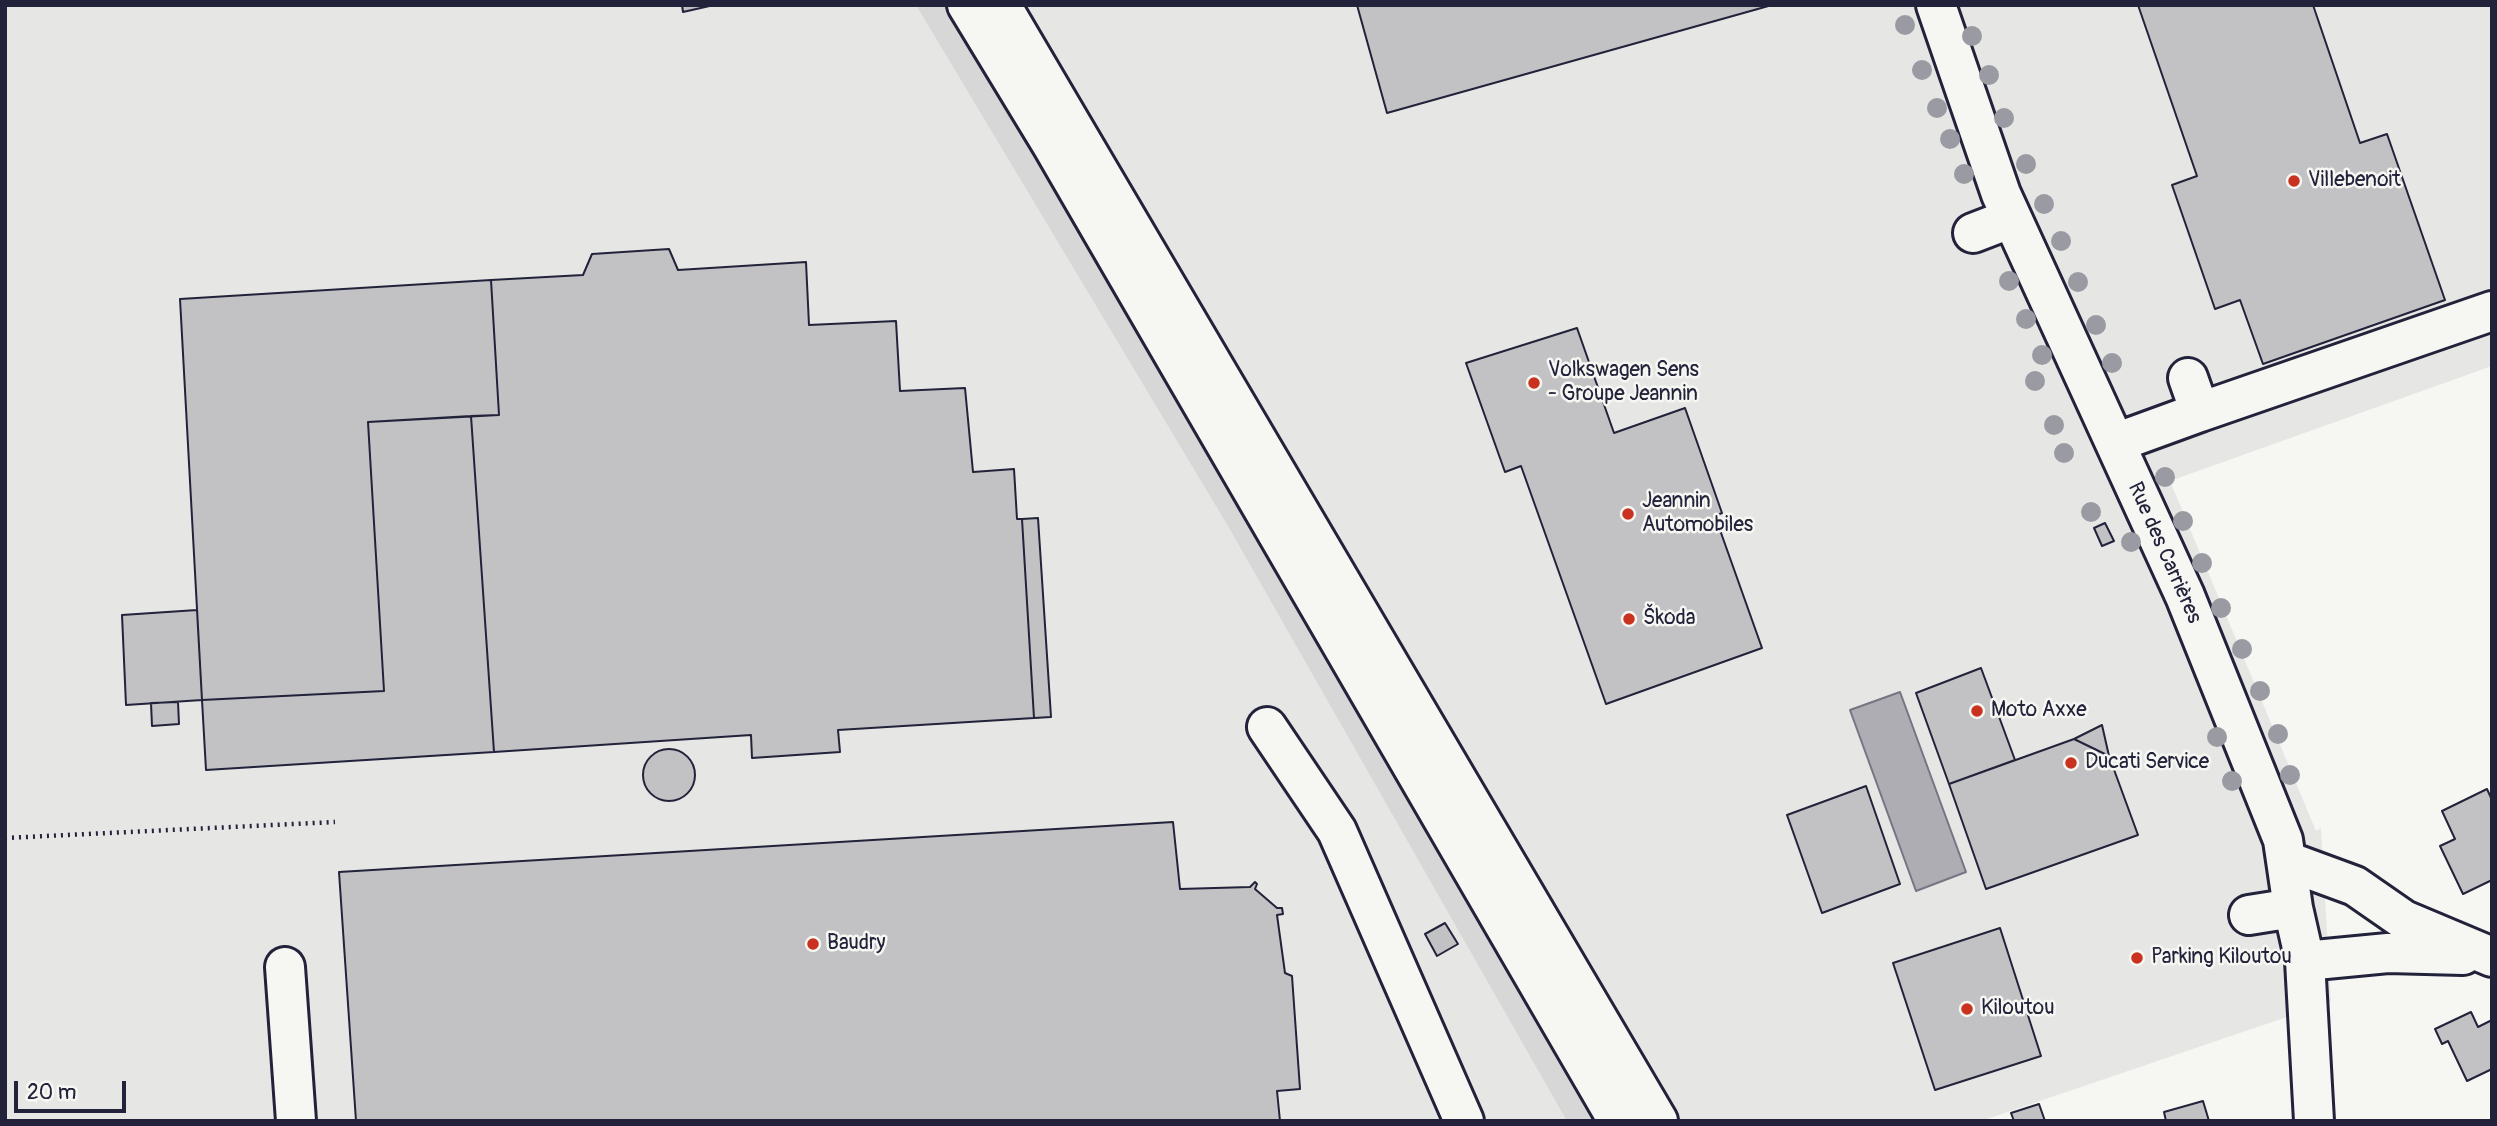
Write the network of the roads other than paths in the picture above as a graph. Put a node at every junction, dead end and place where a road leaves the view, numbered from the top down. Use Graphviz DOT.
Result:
graph roads {
  1 [pos="967,5"];
  2 [pos="1001,5"];
  3 [pos="1936,5"];
  4 [pos="2012,218"];
  5 [pos="1973,233"];
  6 [pos="2492,311"];
  7 [pos="2114,467"];
  8 [pos="1267,727"];
  9 [pos="2287,861"];
  10 [pos="2294,908"];
  11 [pos="2249,915"];
  12 [pos="2305,961"];
  13 [pos="285,967"];
  14 [pos="296,1121"];
  15 [pos="1464,1121"];
  16 [pos="1618,1121"];
  17 [pos="1658,1121"];
  18 [pos="2314,1121"];
  1 -- 16 [label="main road"];
  2 -- 17 [label="main road"];
  3 -- 4 [label="main road, Rue des Carrières"];
  4 -- 5 [label="main road"];
  4 -- 7 [label="main road, Rue des Carrières"];
  6 -- 7 [label="main road"];
  7 -- 9 [label="main road, Rue des Carrières"];
  8 -- 15 [label="main road"];
  9 -- 10 [label="main road, Rue des Carrières"];
  9 -- 12 [label="main road"];
  10 -- 11 [label="main road"];
  10 -- 12 [label="main road, Rue des Carrières"];
  12 -- 18 [label="main road, Rue des Carrières"];
  13 -- 14 [label="main road"];
}
